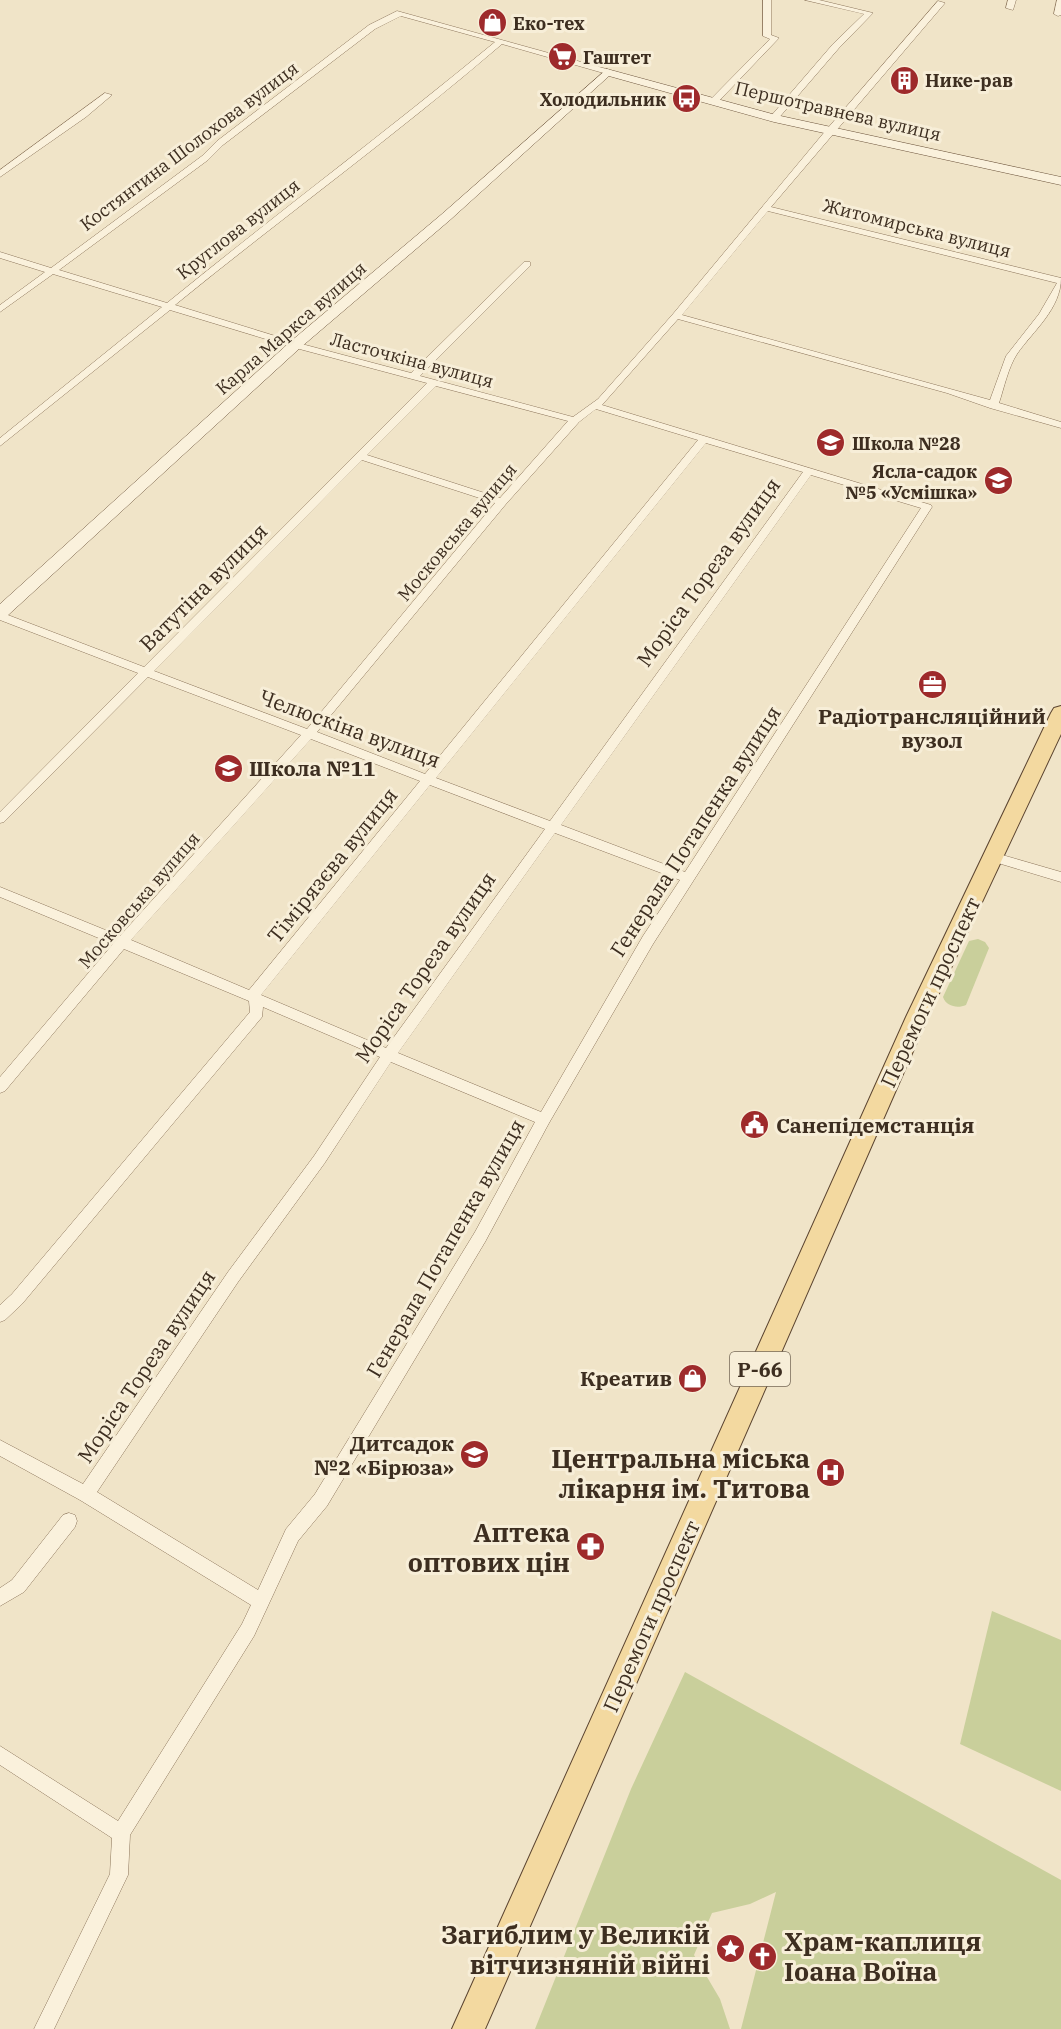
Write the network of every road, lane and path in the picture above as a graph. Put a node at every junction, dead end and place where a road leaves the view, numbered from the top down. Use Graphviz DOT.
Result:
graph roads {
  1 [pos="767,0"];
  2 [pos="809,0"];
  3 [pos="1061,0"];
  4 [pos="941,3"];
  5 [pos="1058,14"];
  6 [pos="499,43"];
  7 [pos="608,72"];
  8 [pos="108,94"];
  9 [pos="714,101"];
  10 [pos="774,118"];
  11 [pos="830,131"];
  12 [pos="0,174"];
  13 [pos="1061,181"];
  14 [pos="766,208"];
  15 [pos="0,255"];
  16 [pos="526,264"];
  17 [pos="51,270"];
  18 [pos="1061,282"];
  19 [pos="169,304"];
  20 [pos="0,309"];
  21 [pos="676,316"];
  22 [pos="295,345"];
  23 [pos="412,378"];
  24 [pos="433,383"];
  25 [pos="595,406"];
  26 [pos="993,406"];
  27 [pos="575,420"];
  28 [pos="1061,425"];
  29 [pos="704,439"];
  30 [pos="0,443"];
  31 [pos="362,457"];
  32 [pos="808,472"];
  33 [pos="502,502"];
  34 [pos="0,615"];
  35 [pos="144,673"];
  36 [pos="1061,713"];
  37 [pos="309,734"];
  38 [pos="428,778"];
  39 [pos="0,819"];
  40 [pos="552,827"];
  41 [pos="992,857"];
  42 [pos="1061,877"];
  43 [pos="687,878"];
  44 [pos="0,892"];
  45 [pos="123,941"];
  46 [pos="256,999"];
  47 [pos="388,1056"];
  48 [pos="0,1087"];
  49 [pos="544,1119"];
  50 [pos="0,1314"];
  51 [pos="0,1448"];
  52 [pos="86,1494"];
  53 [pos="69,1521"];
  54 [pos="0,1598"];
  55 [pos="260,1601"];
  56 [pos="0,1755"];
  57 [pos="121,1833"];
  58 [pos="44,2029"];
  59 [pos="468,2029"];
  1 -- 9 [label="street"];
  2 -- 10 [label="street"];
  3 -- 5 [label="street"];
  4 -- 11 [label="street, Московська вулиця"];
  6 -- 7 [label="street"];
  6 -- 17 [label="street, Костянтина Шолохова вулиця"];
  6 -- 19 [label="street, Круглова вулиця"];
  7 -- 9 [label="street, Першотравнева вулиця"];
  7 -- 22 [label="street, Карла Маркса вулиця"];
  8 -- 12 [label="street"];
  9 -- 10 [label="street, Першотравнева вулиця"];
  10 -- 11 [label="street, Першотравнева вулиця"];
  11 -- 13 [label="street, Першотравнева вулиця"];
  11 -- 14 [label="street, Московська вулиця"];
  14 -- 18 [label="street, Житомирська вулиця"];
  14 -- 21 [label="street, Московська вулиця"];
  15 -- 17 [label="street, Ласточкіна вулиця"];
  16 -- 23 [label="street"];
  17 -- 19 [label="street, Ласточкіна вулиця"];
  17 -- 20 [label="street, Костянтина Шолохова вулиця"];
  18 -- 26 [label="street"];
  19 -- 22 [label="street, Ласточкіна вулиця"];
  19 -- 30 [label="street, Круглова вулиця"];
  21 -- 25 [label="street, Московська вулиця"];
  21 -- 26 [label="street"];
  22 -- 23 [label="street, Ласточкіна вулиця"];
  22 -- 34 [label="street, Карла Маркса вулиця"];
  23 -- 24 [label="street, Ласточкіна вулиця"];
  24 -- 27 [label="street, Ласточкіна вулиця"];
  24 -- 31 [label="street, Ватутіна вулиця"];
  25 -- 27 [label="street, Московська вулиця"];
  25 -- 29 [label="street"];
  26 -- 28 [label="street"];
  27 -- 33 [label="street, Московська вулиця"];
  29 -- 32 [label="street"];
  29 -- 38 [label="street, Тімірязєва вулиця"];
  31 -- 33 [label="street"];
  31 -- 35 [label="street, Ватутіна вулиця"];
  32 -- 40 [label="street, Моріса Тореза вулиця"];
  32 -- 43 [label="street, Генерала Потапенка вулиця"];
  33 -- 37 [label="street, Московська вулиця"];
  34 -- 35 [label="street, Челюскіна вулиця"];
  35 -- 37 [label="street, Челюскіна вулиця"];
  35 -- 39 [label="street, Ватутіна вулиця"];
  36 -- 41 [label="main road, Перемоги проспект / Р-66"];
  37 -- 38 [label="street, Челюскіна вулиця"];
  37 -- 45 [label="street, Московська вулиця"];
  38 -- 40 [label="street, Челюскіна вулиця"];
  38 -- 46 [label="street, Тімірязєва вулиця"];
  40 -- 43 [label="street, Челюскіна вулиця"];
  40 -- 47 [label="street, Моріса Тореза вулиця"];
  41 -- 42 [label="street"];
  41 -- 59 [label="main road, Перемоги проспект / Р-66"];
  43 -- 49 [label="street, Генерала Потапенка вулиця"];
  44 -- 45 [label="street"];
  45 -- 46 [label="street"];
  45 -- 48 [label="street, Московська вулиця"];
  46 -- 47 [label="street"];
  46 -- 50 [label="street, Тімірязєва вулиця"];
  47 -- 49 [label="street"];
  47 -- 52 [label="street, Моріса Тореза вулиця"];
  49 -- 55 [label="street, Генерала Потапенка вулиця"];
  51 -- 52 [label="street"];
  52 -- 55 [label="street"];
  53 -- 54 [label="street"];
  55 -- 57 [label="street, Генерала Потапенка вулиця"];
  56 -- 57 [label="street"];
  57 -- 58 [label="street, Генерала Потапенка вулиця"];
}
